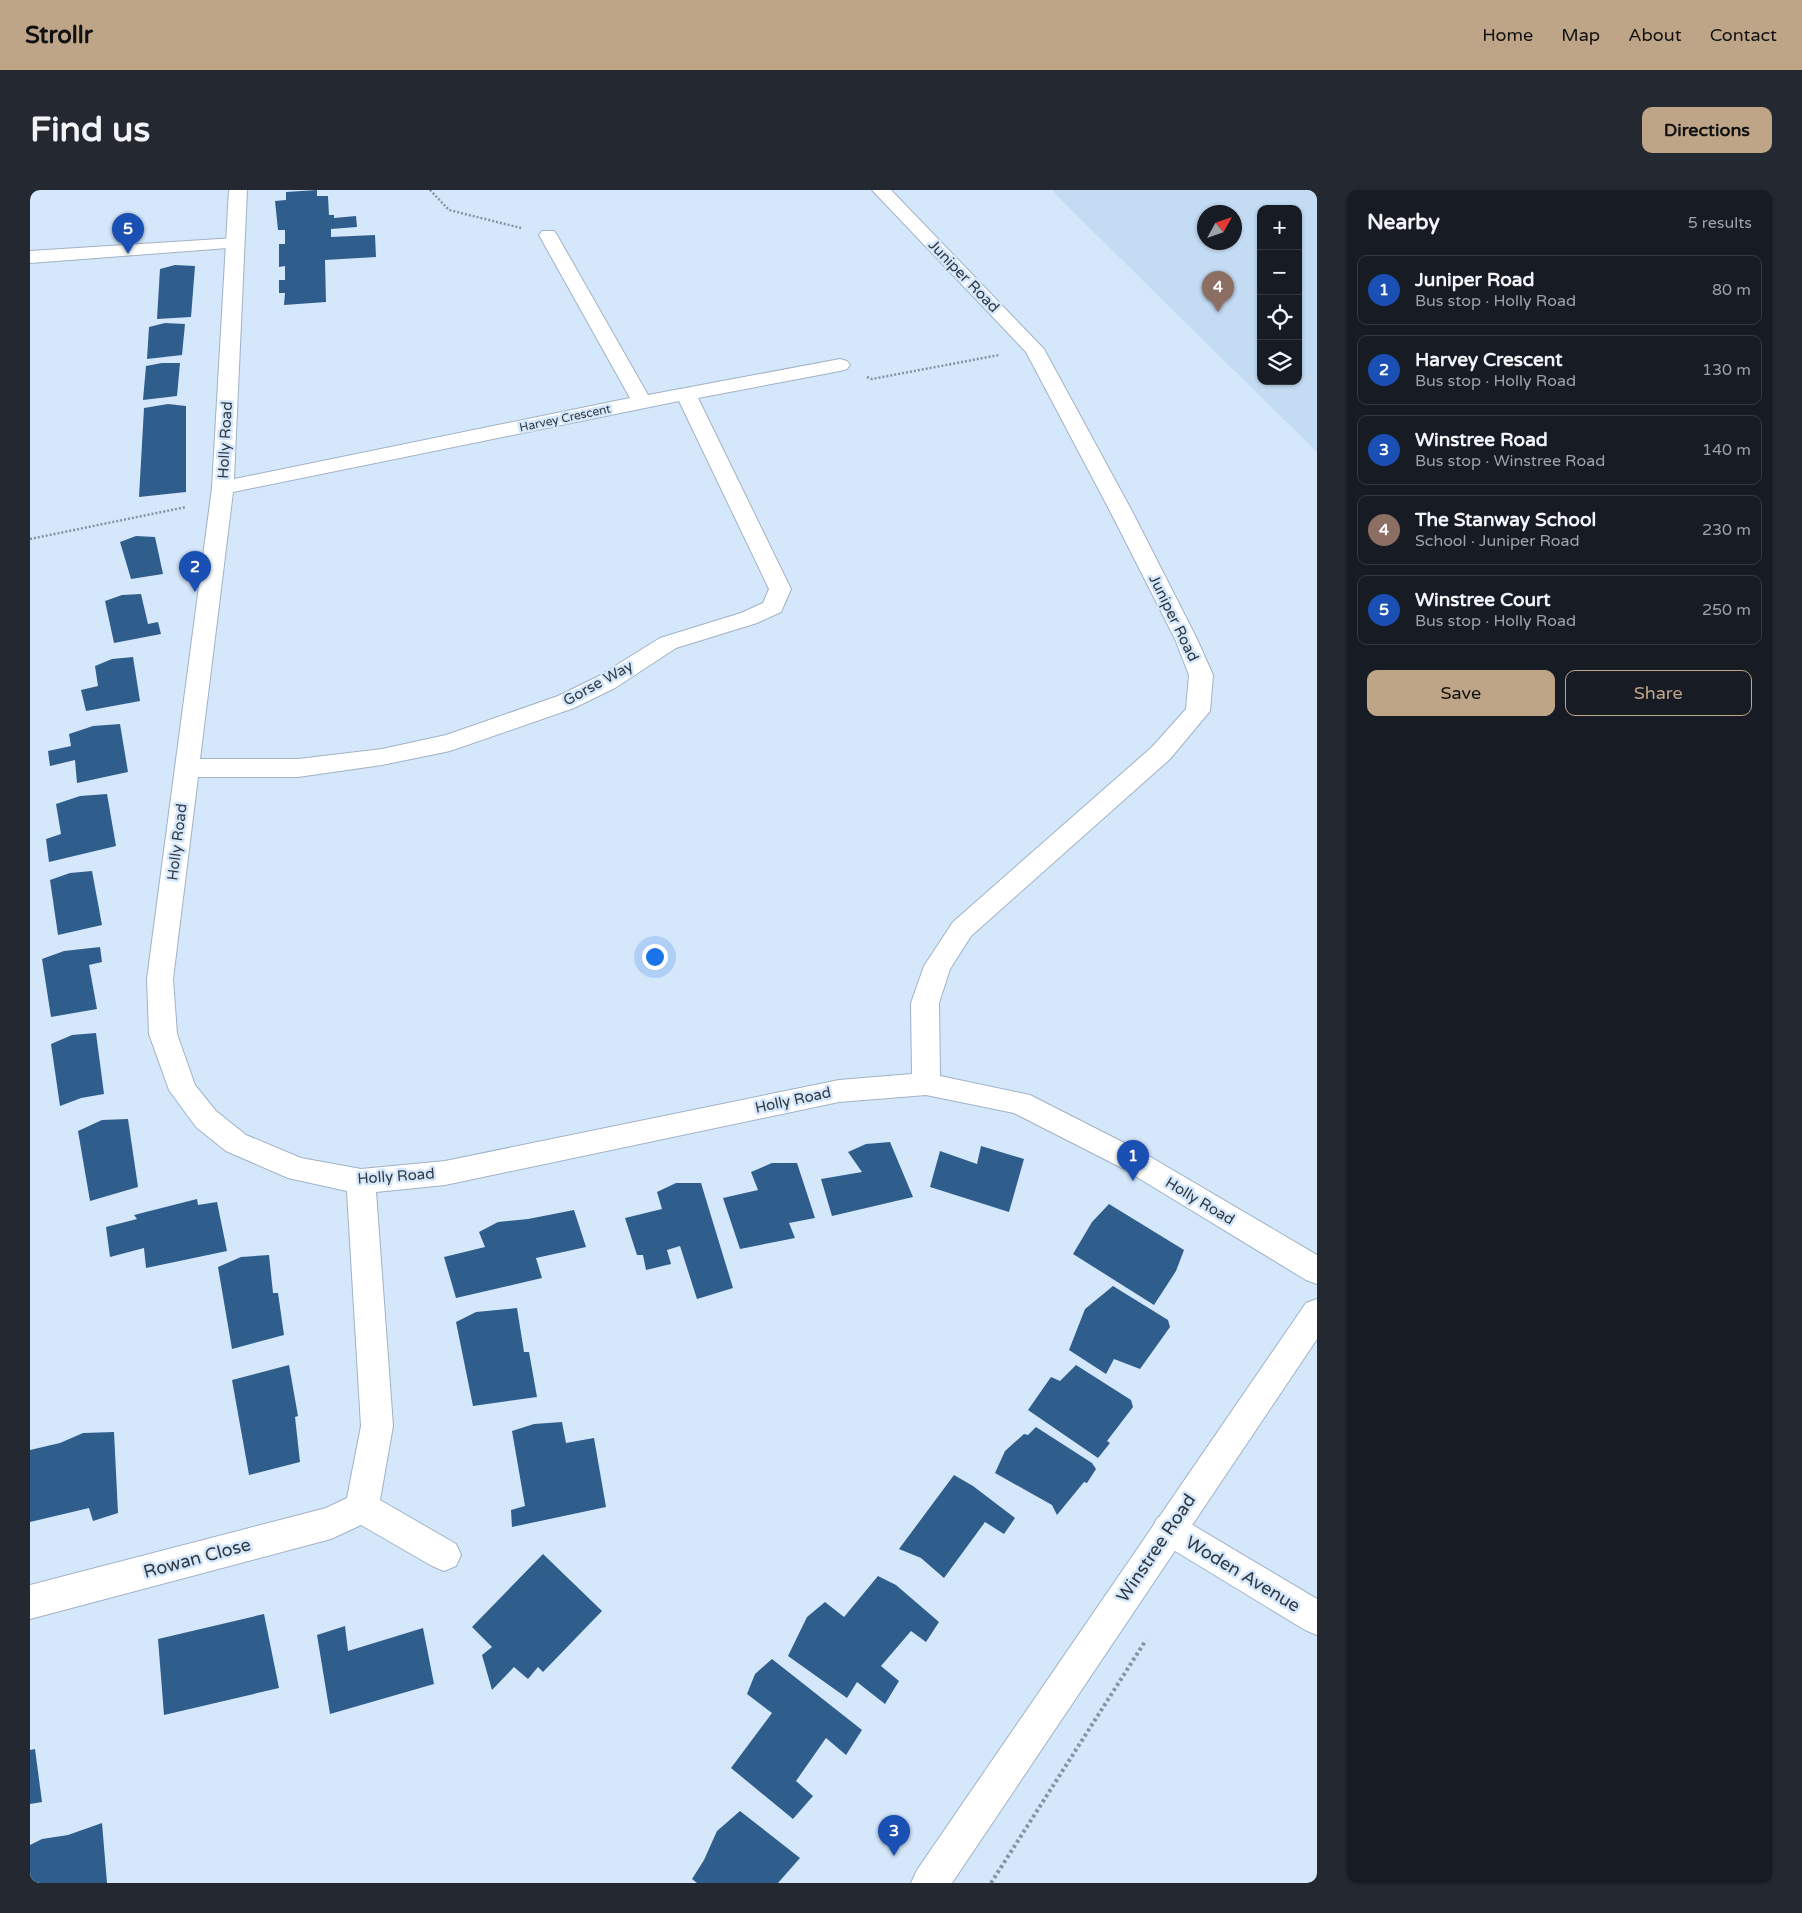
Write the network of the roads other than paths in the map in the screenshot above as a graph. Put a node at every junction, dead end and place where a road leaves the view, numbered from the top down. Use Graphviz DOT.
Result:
graph roads {
  1 [pos="238,190"];
  2 [pos="881,190"];
  3 [pos="548,235"];
  4 [pos="235,243"];
  5 [pos="30,257"];
  6 [pos="840,365"];
  7 [pos="686,394"];
  8 [pos="642,402"];
  9 [pos="222,494"];
  10 [pos="186,768"];
  11 [pos="926,1084"];
  12 [pos="361,1181"];
  13 [pos="1317,1271"];
  14 [pos="1317,1313"];
  15 [pos="362,1508"];
  16 [pos="1169,1529"];
  17 [pos="444,1555"];
  18 [pos="30,1602"];
  19 [pos="1317,1618"];
  20 [pos="930,1883"];
  1 -- 4 [label="street, Holly Road"];
  2 -- 11 [label="street, Juniper Road"];
  3 -- 8 [label="street"];
  4 -- 5 [label="street"];
  4 -- 9 [label="street, Holly Road"];
  6 -- 7 [label="street, Harvey Crescent"];
  7 -- 8 [label="street, Harvey Crescent"];
  7 -- 10 [label="street, Gorse Way"];
  8 -- 9 [label="street, Harvey Crescent"];
  9 -- 10 [label="street, Holly Road"];
  10 -- 12 [label="street, Holly Road"];
  11 -- 12 [label="street, Holly Road"];
  11 -- 13 [label="street, Holly Road"];
  12 -- 15 [label="street"];
  14 -- 16 [label="street, Winstree Road"];
  15 -- 17 [label="street"];
  15 -- 18 [label="street, Rowan Close"];
  16 -- 19 [label="street, Woden Avenue"];
  16 -- 20 [label="street, Winstree Road"];
}
